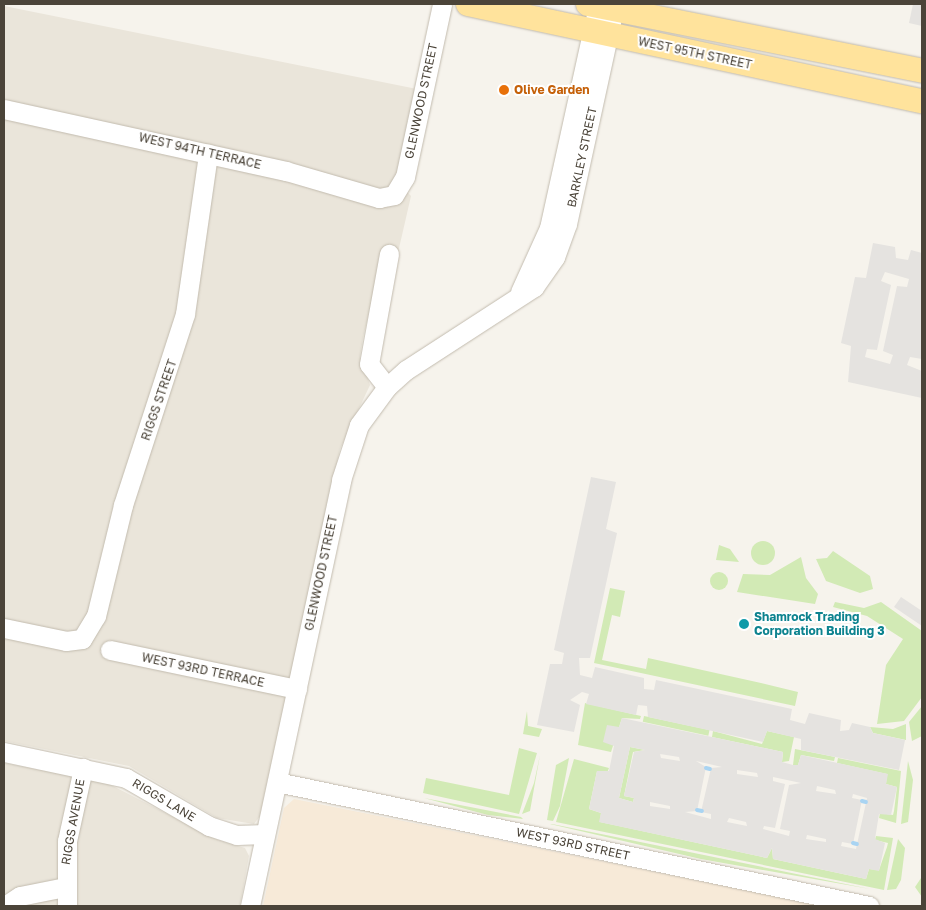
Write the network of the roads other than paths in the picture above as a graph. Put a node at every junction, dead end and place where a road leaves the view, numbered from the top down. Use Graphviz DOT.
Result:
graph roads {
  1 [pos="442,4"];
  2 [pos="468,4"];
  3 [pos="603,5"];
  4 [pos="600,33"];
  5 [pos="922,71"];
  6 [pos="922,86"];
  7 [pos="868,90"];
  8 [pos="922,101"];
  9 [pos="4,109"];
  10 [pos="208,154"];
  11 [pos="394,194"];
  12 [pos="389,254"];
  13 [pos="386,387"];
  14 [pos="4,628"];
  15 [pos="110,650"];
  16 [pos="296,689"];
  17 [pos="4,752"];
  18 [pos="83,768"];
  19 [pos="277,782"];
  20 [pos="265,834"];
  21 [pos="65,887"];
  22 [pos="5,906"];
  23 [pos="66,906"];
  24 [pos="250,906"];
  25 [pos="869,906"];
  1 -- 11 [label="street, GLENWOOD STREET"];
  2 -- 4 [label="main road, WEST 95TH STREET"];
  3 -- 4 [label="street, BARKLEY STREET"];
  3 -- 5 [label="main road"];
  4 -- 7 [label="main road, WEST 95TH STREET"];
  4 -- 13 [label="street, BARKLEY STREET"];
  6 -- 7 [label="main road"];
  7 -- 8 [label="main road, WEST 95TH STREET"];
  9 -- 10 [label="street, WEST 94TH TERRACE"];
  10 -- 11 [label="street, WEST 94TH TERRACE"];
  10 -- 14 [label="street, RIGGS STREET"];
  12 -- 13 [label="street"];
  13 -- 16 [label="street, GLENWOOD STREET"];
  15 -- 16 [label="street, WEST 93RD TERRACE"];
  16 -- 19 [label="street, GLENWOOD STREET"];
  17 -- 18 [label="street, RIGGS LANE"];
  18 -- 20 [label="street, RIGGS LANE"];
  18 -- 21 [label="street, RIGGS AVENUE"];
  19 -- 20 [label="street, GLENWOOD STREET"];
  19 -- 25 [label="street, WEST 93RD STREET"];
  20 -- 24 [label="street, GLENWOOD STREET"];
  21 -- 22 [label="street"];
  21 -- 23 [label="street, RIGGS AVENUE"];
}
